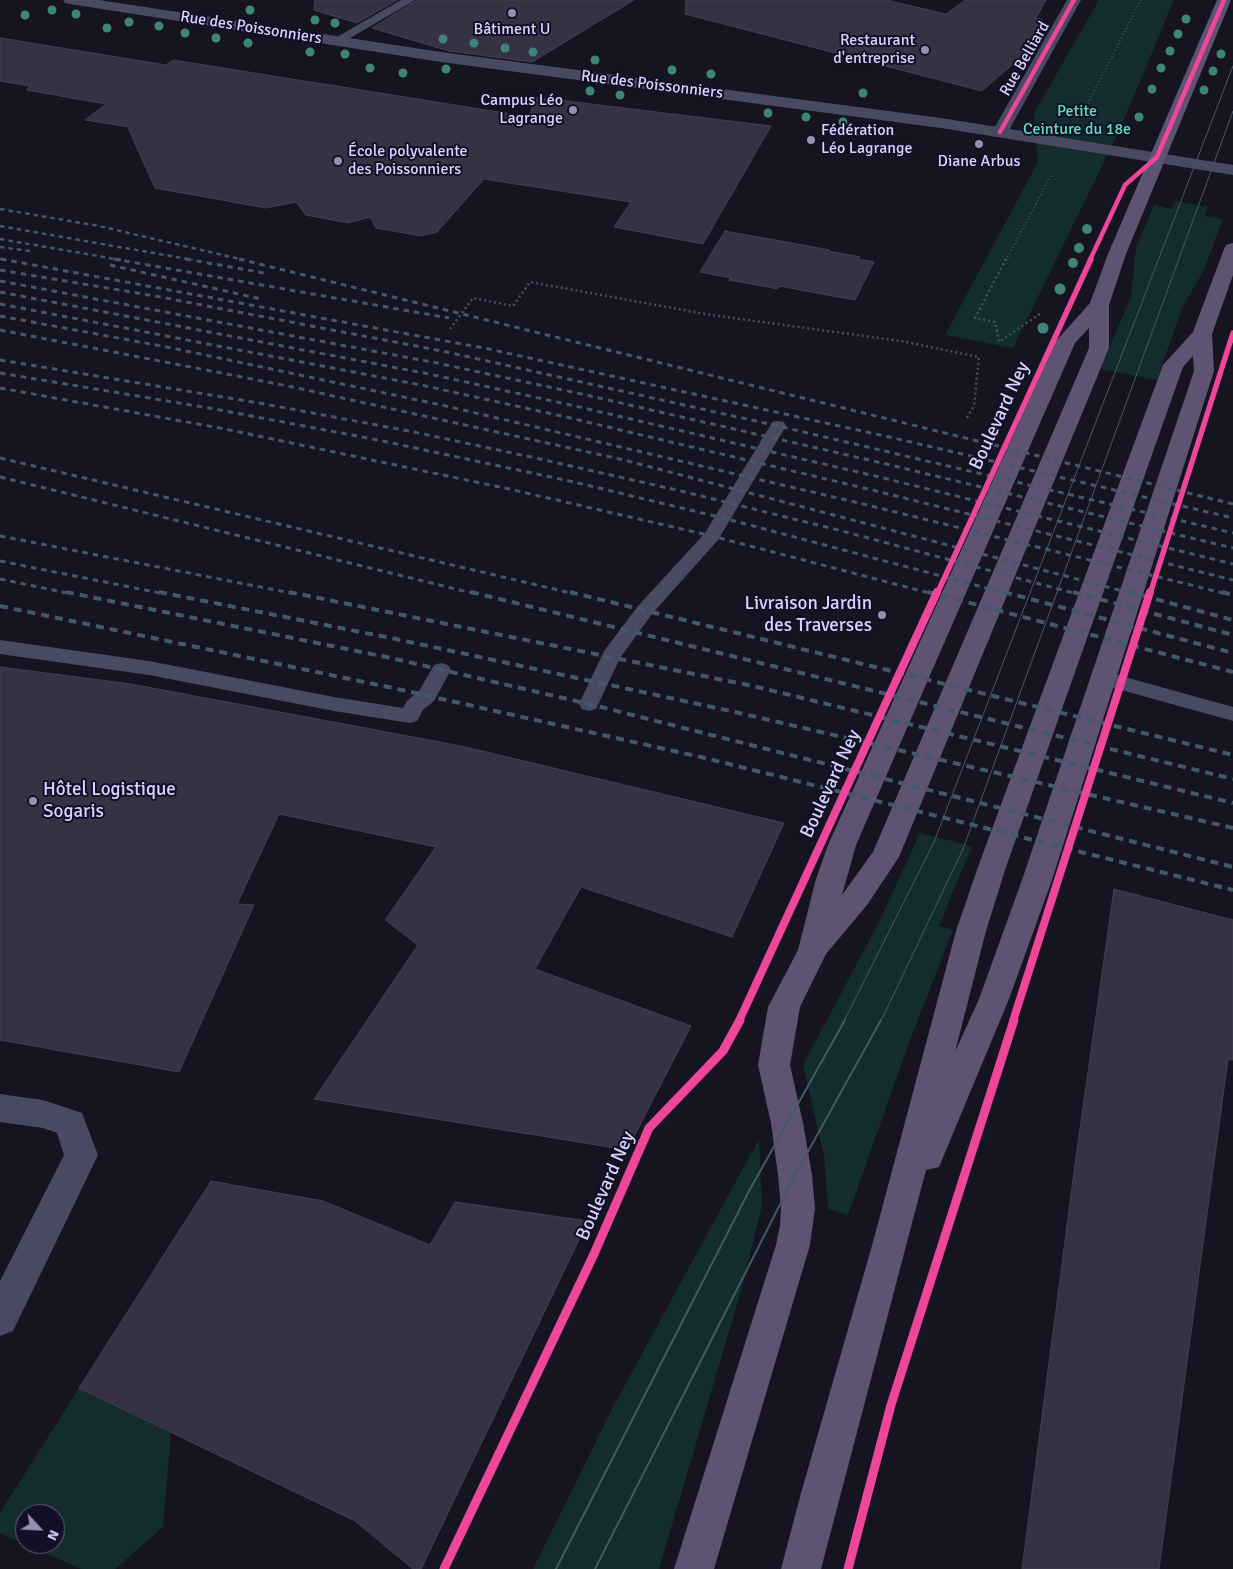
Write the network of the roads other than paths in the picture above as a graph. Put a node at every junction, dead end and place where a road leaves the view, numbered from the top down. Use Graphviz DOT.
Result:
graph roads {
  1 [pos="70,0"];
  2 [pos="409,0"];
  3 [pos="1074,0"];
  4 [pos="1224,0"];
  5 [pos="336,41"];
  6 [pos="1000,132"];
  7 [pos="1157,158"];
  8 [pos="1233,170"];
  9 [pos="1233,248"];
  10 [pos="1099,305"];
  11 [pos="1202,334"];
  12 [pos="778,426"];
  13 [pos="0,647"];
  14 [pos="441,670"];
  15 [pos="1103,678"];
  16 [pos="589,704"];
  17 [pos="1233,714"];
  18 [pos="812,950"];
  19 [pos="0,1108"];
  20 [pos="890,1242"];
  21 [pos="0,1319"];
  22 [pos="694,1569"];
  23 [pos="801,1569"];
  1 -- 5 [label="street, Rue des Poissonniers"];
  2 -- 5 [label="lane"];
  3 -- 6 [label="street, Rue Belliard"];
  4 -- 7 [label="main road, Boulevard Ney"];
  5 -- 6 [label="street, Rue des Poissonniers"];
  6 -- 7 [label="street, Rue des Poissonniers"];
  7 -- 8 [label="street, Rue des Poissonniers"];
  7 -- 10 [label="main road, Boulevard Ney"];
  9 -- 11 [label="main road"];
  10 -- 18 [label="main road, Boulevard Ney"];
  10 -- 18 [label="main road, Boulevard Ney"];
  11 -- 15 [label="main road"];
  11 -- 20 [label="main road"];
  12 -- 16 [label="lane"];
  13 -- 14 [label="lane"];
  15 -- 17 [label="lane"];
  15 -- 20 [label="main road"];
  18 -- 22 [label="main road, Boulevard Ney"];
  19 -- 21 [label="street"];
  20 -- 23 [label="main road"];
}
